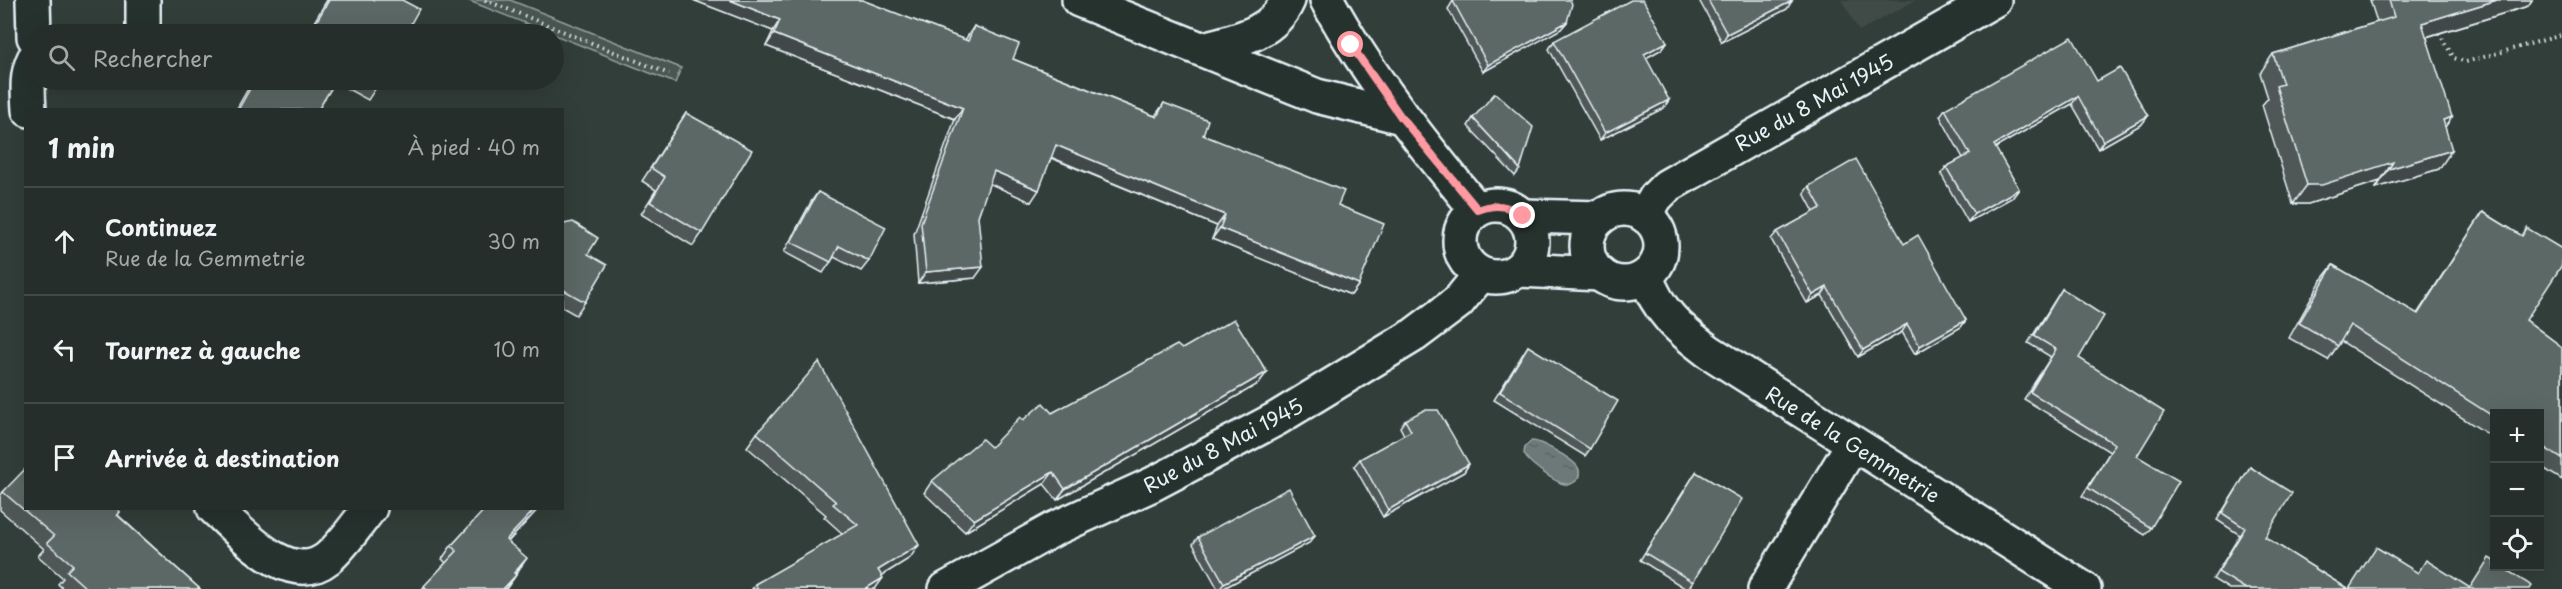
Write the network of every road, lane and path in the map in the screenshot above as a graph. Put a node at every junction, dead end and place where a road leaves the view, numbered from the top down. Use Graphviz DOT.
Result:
graph roads {
  1 [pos="33,0"];
  2 [pos="144,0"];
  3 [pos="485,0"];
  4 [pos="1079,0"];
  5 [pos="1288,0"];
  6 [pos="1327,0"];
  7 [pos="1994,0"];
  8 [pos="34,24"];
  9 [pos="143,24"];
  10 [pos="545,24"];
  11 [pos="564,32"];
  12 [pos="2439,33"];
  13 [pos="2562,35"];
  14 [pos="1204,50"];
  15 [pos="669,74"];
  16 [pos="28,90"];
  17 [pos="29,108"];
  18 [pos="1401,117"];
  19 [pos="1478,210"];
  20 [pos="1523,216"];
  21 [pos="1645,216"];
  22 [pos="1600,218"];
  23 [pos="1520,270"];
  24 [pos="1481,274"];
  25 [pos="1600,274"];
  26 [pos="1646,276"];
  27 [pos="1854,444"];
  28 [pos="216,510"];
  29 [pos="368,510"];
  30 [pos="946,589"];
  31 [pos="1765,589"];
  32 [pos="2084,589"];
  1 -- 8 [label="street"];
  2 -- 9 [label="street"];
  3 -- 10 [label="path"];
  4 -- 14 [label="street"];
  5 -- 14 [label="street"];
  6 -- 18 [label="street"];
  7 -- 21 [label="street, Rue du 8 Mai 1945"];
  11 -- 15 [label="path"];
  12 -- 13 [label="path"];
  14 -- 18 [label="street"];
  16 -- 17 [label="street"];
  18 -- 19 [label="street"];
  19 -- 20 [label="street"];
  19 -- 24 [label="street"];
  20 -- 22 [label="street"];
  20 -- 23 [label="street"];
  21 -- 22 [label="street"];
  21 -- 26 [label="street"];
  22 -- 25 [label="street"];
  23 -- 24 [label="street"];
  23 -- 25 [label="street"];
  24 -- 30 [label="street, Rue du 8 Mai 1945"];
  25 -- 26 [label="street"];
  26 -- 27 [label="street, Rue de la Gemmetrie"];
  27 -- 31 [label="street"];
  27 -- 32 [label="street, Rue de la Gemmetrie"];
  28 -- 29 [label="street"];
}
